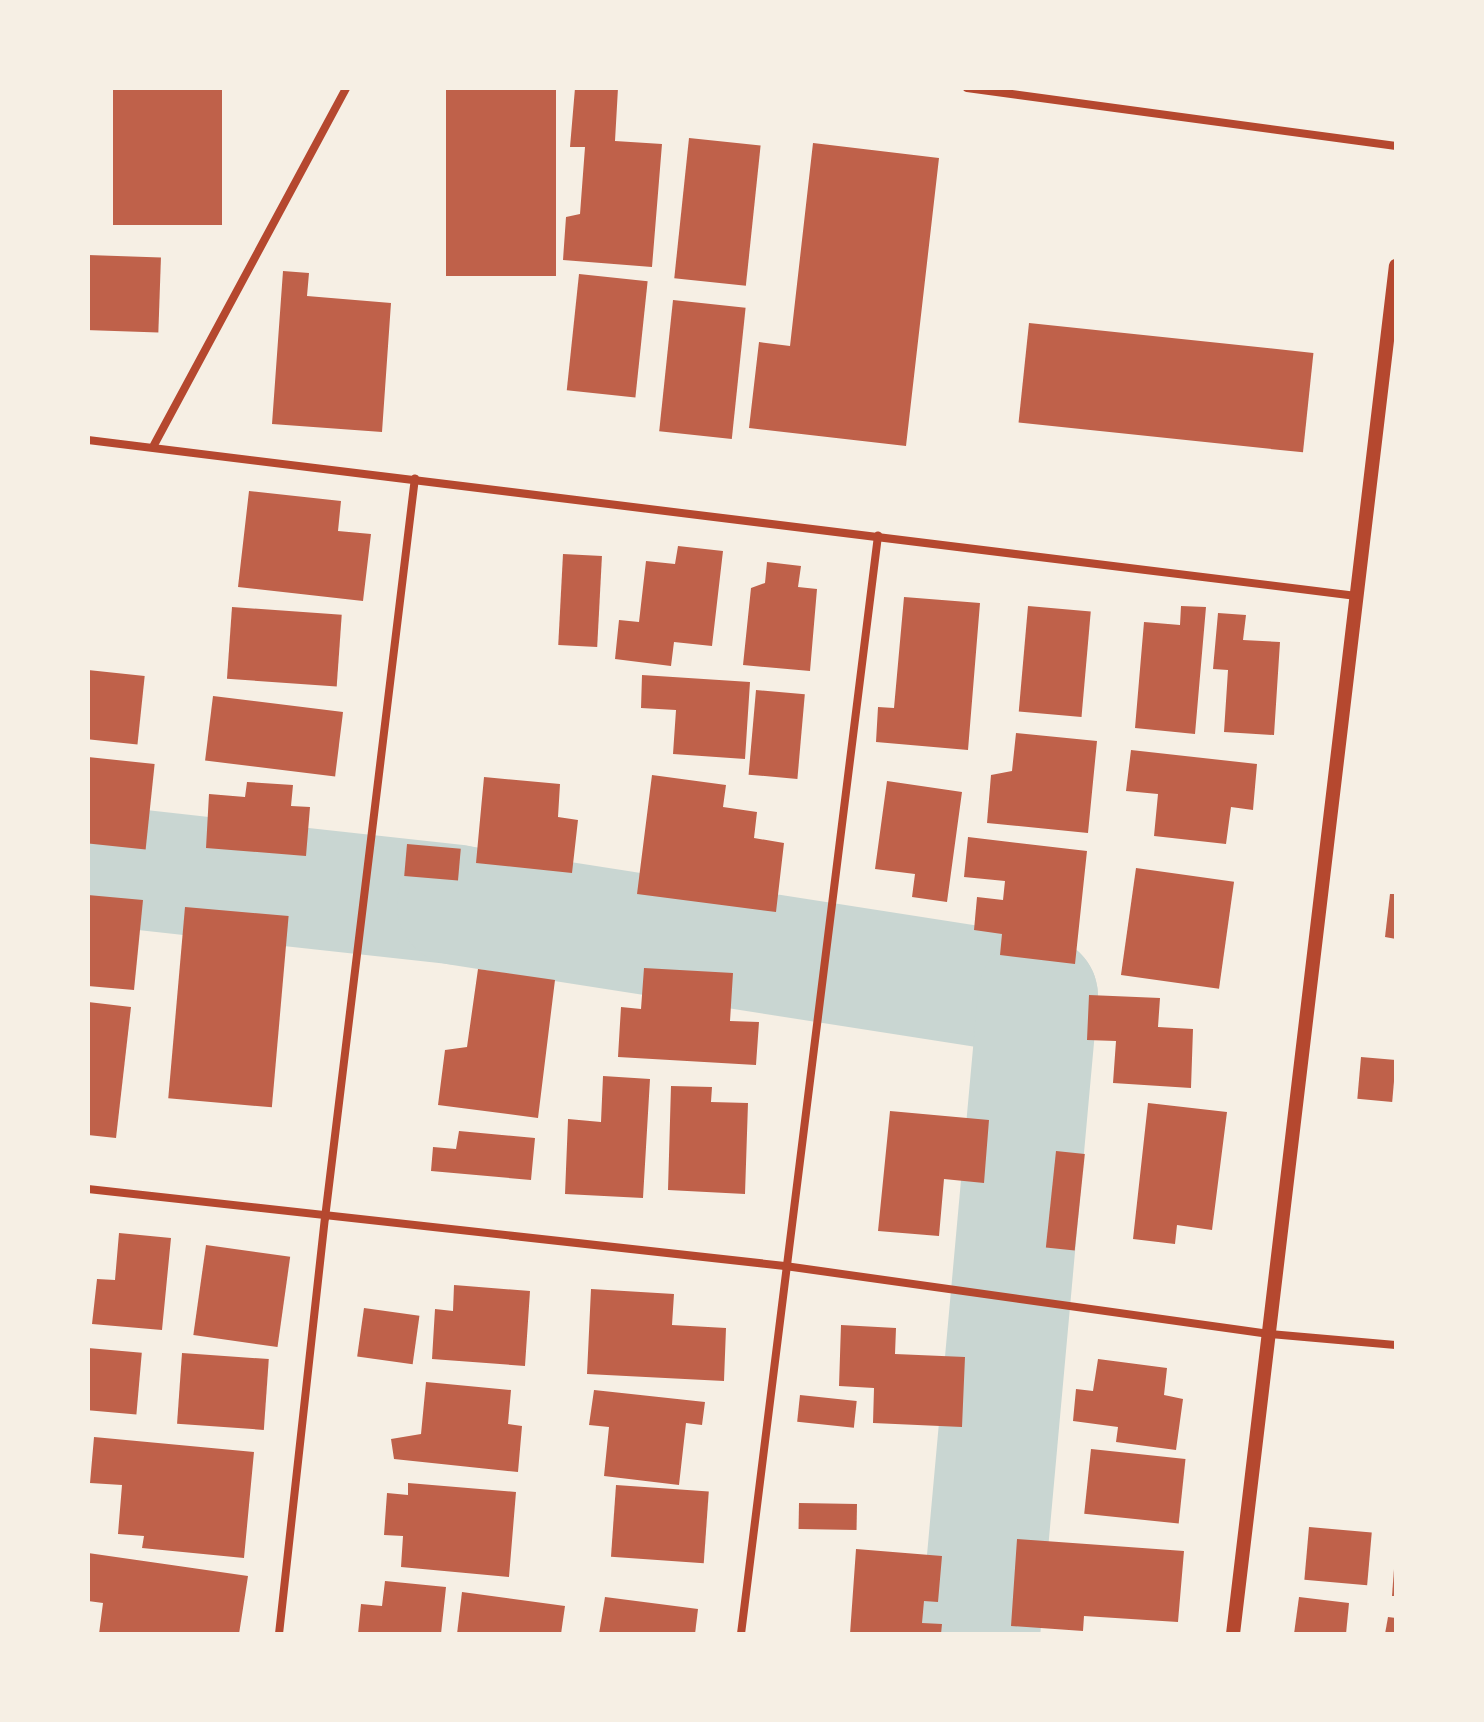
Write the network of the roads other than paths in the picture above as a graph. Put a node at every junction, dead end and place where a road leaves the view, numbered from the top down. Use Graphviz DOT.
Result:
graph roads {
  1 [pos="346,88"];
  2 [pos="967,88"];
  3 [pos="1396,146"];
  4 [pos="1396,266"];
  5 [pos="88,440"];
  6 [pos="154,445"];
  7 [pos="415,478"];
  8 [pos="878,536"];
  9 [pos="1356,596"];
  10 [pos="88,1189"];
  11 [pos="325,1218"];
  12 [pos="785,1266"];
  13 [pos="1269,1334"];
  14 [pos="1396,1345"];
  15 [pos="279,1634"];
  16 [pos="741,1634"];
  17 [pos="1233,1634"];
  1 -- 6 [label="street"];
  2 -- 3 [label="street"];
  4 -- 9 [label="street"];
  5 -- 6 [label="street"];
  6 -- 7 [label="street"];
  7 -- 8 [label="street"];
  7 -- 11 [label="street"];
  8 -- 9 [label="street"];
  8 -- 12 [label="street"];
  9 -- 13 [label="street"];
  10 -- 11 [label="street"];
  11 -- 12 [label="street"];
  11 -- 15 [label="street"];
  12 -- 13 [label="street"];
  12 -- 16 [label="street"];
  13 -- 14 [label="street"];
  13 -- 17 [label="street"];
}
